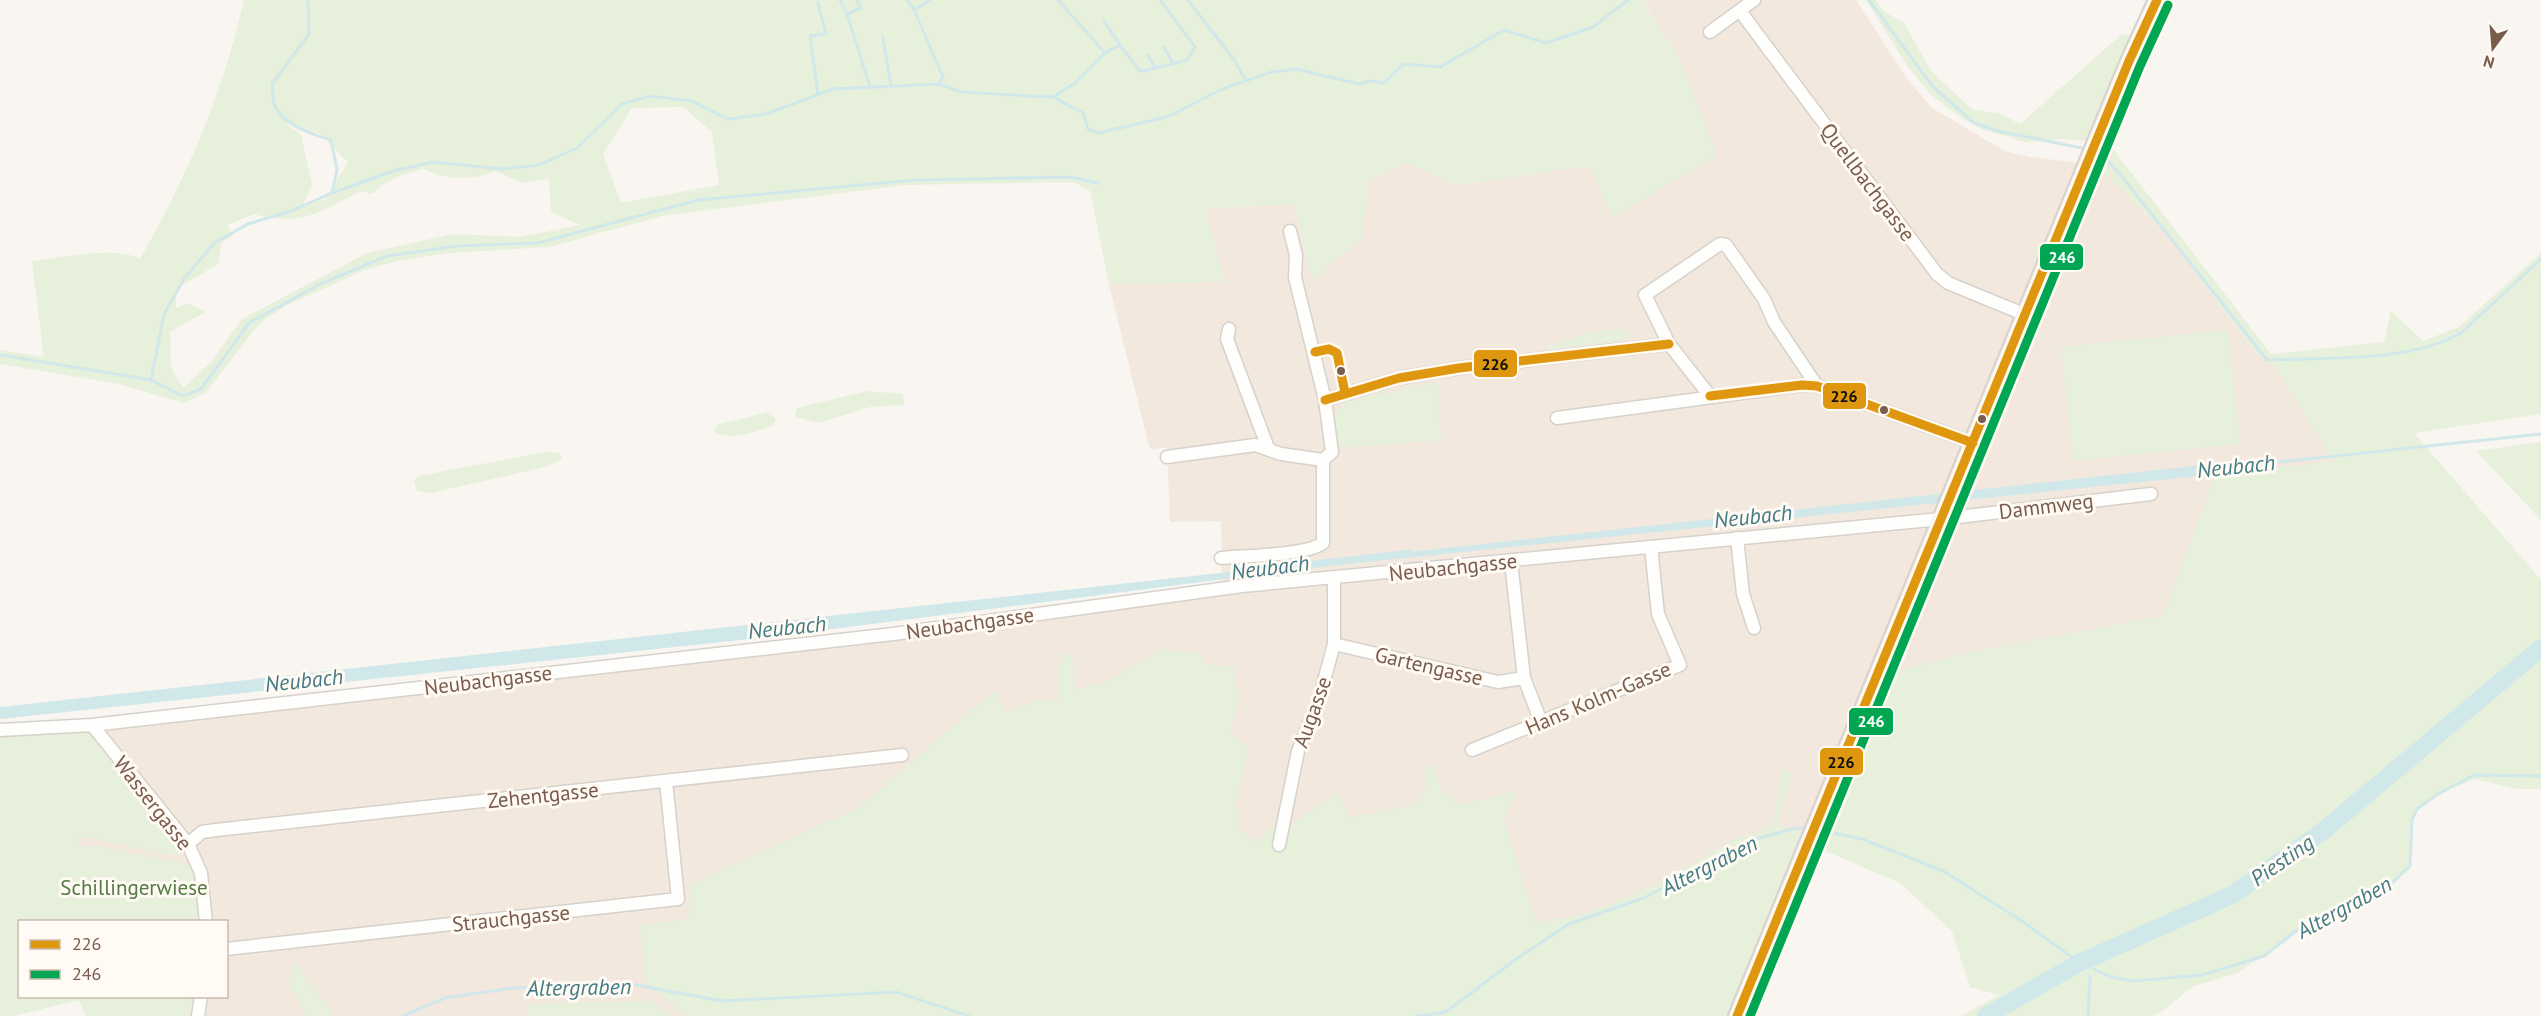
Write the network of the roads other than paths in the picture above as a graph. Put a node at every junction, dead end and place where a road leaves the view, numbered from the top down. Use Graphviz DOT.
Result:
graph roads {
  1 [pos="1754,0"];
  2 [pos="2157,0"];
  3 [pos="1740,11"];
  4 [pos="1710,32"];
  5 [pos="1290,231"];
  6 [pos="2026,315"];
  7 [pos="1229,329"];
  8 [pos="1669,344"];
  9 [pos="1817,386"];
  10 [pos="1710,396"];
  11 [pos="1325,400"];
  12 [pos="1557,418"];
  13 [pos="1973,443"];
  14 [pos="1268,448"];
  15 [pos="1167,457"];
  16 [pos="1323,460"];
  17 [pos="2151,494"];
  18 [pos="1943,513"];
  19 [pos="1737,538"];
  20 [pos="1651,547"];
  21 [pos="1221,558"];
  22 [pos="1511,562"];
  23 [pos="1334,579"];
  24 [pos="1754,628"];
  25 [pos="1334,644"];
  26 [pos="1524,678"];
  27 [pos="1541,722"];
  28 [pos="92,725"];
  29 [pos="0,729"];
  30 [pos="1472,750"];
  31 [pos="902,755"];
  32 [pos="666,781"];
  33 [pos="188,844"];
  34 [pos="1279,845"];
  35 [pos="206,920"];
  36 [pos="228,949"];
  37 [pos="201,998"];
  38 [pos="198,1016"];
  39 [pos="1737,1016"];
  1 -- 3 [label="street"];
  2 -- 6 [label="main road"];
  3 -- 4 [label="street"];
  3 -- 6 [label="street, Quellbachgasse"];
  5 -- 11 [label="street"];
  6 -- 13 [label="main road"];
  7 -- 14 [label="street"];
  8 -- 9 [label="street"];
  8 -- 10 [label="street"];
  8 -- 11 [label="street"];
  9 -- 10 [label="street"];
  9 -- 13 [label="street"];
  10 -- 12 [label="street"];
  11 -- 16 [label="street"];
  13 -- 18 [label="main road"];
  14 -- 15 [label="street"];
  14 -- 16 [label="street"];
  16 -- 21 [label="street"];
  17 -- 18 [label="street, Dammweg"];
  18 -- 19 [label="street, Neubachgasse"];
  18 -- 39 [label="main road"];
  19 -- 20 [label="street, Neubachgasse"];
  19 -- 24 [label="street"];
  20 -- 22 [label="street, Neubachgasse"];
  20 -- 27 [label="street, Hans Kolm-Gasse"];
  22 -- 23 [label="street, Neubachgasse"];
  22 -- 26 [label="street"];
  23 -- 25 [label="street, Augasse"];
  23 -- 28 [label="street, Neubachgasse"];
  25 -- 26 [label="street, Gartengasse"];
  25 -- 34 [label="street, Augasse"];
  26 -- 27 [label="street"];
  27 -- 30 [label="street, Hans Kolm-Gasse"];
  28 -- 29 [label="street, Neubachgasse"];
  28 -- 33 [label="street, Wassergasse"];
  31 -- 32 [label="street, Zehentgasse"];
  32 -- 33 [label="street, Zehentgasse"];
  32 -- 36 [label="street, Strauchgasse"];
  33 -- 35 [label="street, Wassergasse"];
  37 -- 38 [label="street"];
}
